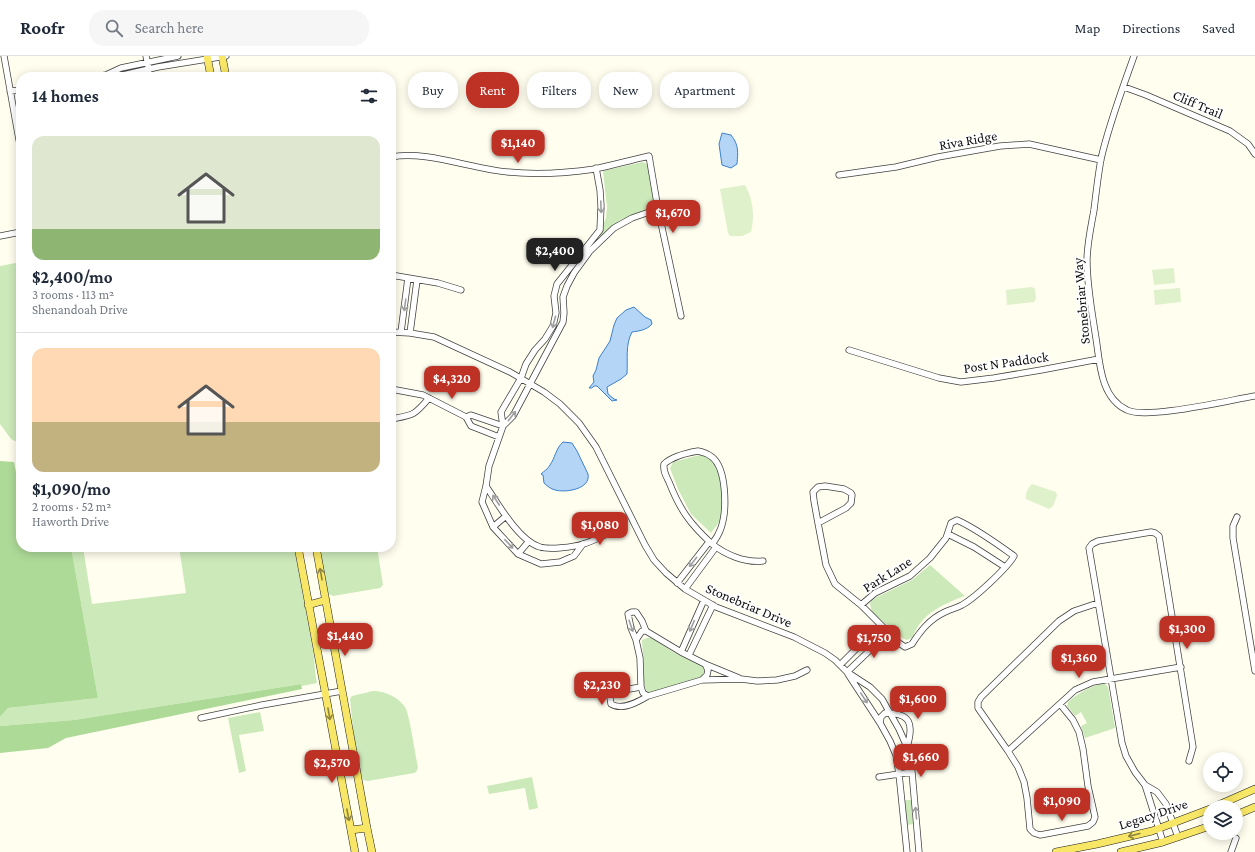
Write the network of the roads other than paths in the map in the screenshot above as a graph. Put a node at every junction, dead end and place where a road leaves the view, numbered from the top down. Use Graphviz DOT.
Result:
graph roads {
  1 [pos="4,56"];
  2 [pos="178,56"];
  3 [pos="223,56"];
  4 [pos="1134,56"];
  5 [pos="208,57"];
  6 [pos="146,59"];
  7 [pos="149,70"];
  8 [pos="112,72"];
  9 [pos="138,72"];
  10 [pos="210,72"];
  11 [pos="225,72"];
  12 [pos="1124,87"];
  13 [pos="16,91"];
  14 [pos="10,92"];
  15 [pos="16,124"];
  16 [pos="1255,154"];
  17 [pos="396,156"];
  18 [pos="1101,160"];
  19 [pos="596,168"];
  20 [pos="839,175"];
  21 [pos="658,209"];
  22 [pos="16,233"];
  23 [pos="0,236"];
  24 [pos="396,276"];
  25 [pos="408,278"];
  26 [pos="418,280"];
  27 [pos="461,290"];
  28 [pos="681,316"];
  29 [pos="396,332"];
  30 [pos="401,332"];
  31 [pos="410,333"];
  32 [pos="849,350"];
  33 [pos="1099,359"];
  34 [pos="521,378"];
  35 [pos="531,384"];
  36 [pos="396,390"];
  37 [pos="1255,396"];
  38 [pos="429,398"];
  39 [pos="466,417"];
  40 [pos="396,418"];
  41 [pos="503,426"];
  42 [pos="499,437"];
  43 [pos="486,486"];
  44 [pos="506,516"];
  45 [pos="1237,517"];
  46 [pos="818,523"];
  47 [pos="493,527"];
  48 [pos="611,532"];
  49 [pos="948,534"];
  50 [pos="529,541"];
  51 [pos="583,544"];
  52 [pos="712,544"];
  53 [pos="299,552"];
  54 [pos="317,552"];
  55 [pos="518,554"];
  56 [pos="763,561"];
  57 [pos="1005,567"];
  58 [pos="677,582"];
  59 [pos="685,589"];
  60 [pos="326,600"];
  61 [pos="704,600"];
  62 [pos="1098,603"];
  63 [pos="308,605"];
  64 [pos="713,605"];
  65 [pos="861,605"];
  66 [pos="880,626"];
  67 [pos="646,630"];
  68 [pos="888,633"];
  69 [pos="636,640"];
  70 [pos="681,652"];
  71 [pos="689,655"];
  72 [pos="1254,662"];
  73 [pos="706,664"];
  74 [pos="840,665"];
  75 [pos="1180,667"];
  76 [pos="807,670"];
  77 [pos="1255,671"];
  78 [pos="847,672"];
  79 [pos="741,679"];
  80 [pos="1110,679"];
  81 [pos="702,680"];
  82 [pos="641,687"];
  83 [pos="342,691"];
  84 [pos="325,694"];
  85 [pos="648,696"];
  86 [pos="1060,704"];
  87 [pos="891,713"];
  88 [pos="201,718"];
  89 [pos="880,723"];
  90 [pos="907,747"];
  91 [pos="1008,751"];
  92 [pos="1190,761"];
  93 [pos="912,772"];
  94 [pos="899,774"];
  95 [pos="879,777"];
  96 [pos="1145,785"];
  97 [pos="1255,789"];
  98 [pos="1230,800"];
  99 [pos="1255,807"];
  100 [pos="1203,811"];
  101 [pos="1243,812"];
  102 [pos="1173,823"];
  103 [pos="367,828"];
  104 [pos="1159,828"];
  105 [pos="1203,828"];
  106 [pos="351,830"];
  107 [pos="1178,837"];
  108 [pos="1235,840"];
  109 [pos="1164,842"];
  110 [pos="355,852"];
  111 [pos="372,852"];
  112 [pos="907,852"];
  113 [pos="919,852"];
  114 [pos="1056,852"];
  115 [pos="1121,852"];
  116 [pos="1231,852"];
  1 -- 14 [label="street"];
  2 -- 6 [label="street"];
  3 -- 5 [label="street"];
  3 -- 11 [label="main road"];
  4 -- 12 [label="street, Stonebriar Way"];
  5 -- 7 [label="street"];
  5 -- 10 [label="main road"];
  6 -- 7 [label="street"];
  6 -- 8 [label="street"];
  7 -- 9 [label="street"];
  12 -- 16 [label="street, Cliff Trail"];
  12 -- 18 [label="street, Stonebriar Way"];
  13 -- 14 [label="street"];
  14 -- 15 [label="street"];
  17 -- 19 [label="street"];
  18 -- 20 [label="street, Riva Ridge"];
  18 -- 33 [label="street, Stonebriar Way"];
  19 -- 21 [label="street"];
  19 -- 34 [label="street, one-way"];
  21 -- 28 [label="street"];
  21 -- 35 [label="street"];
  22 -- 23 [label="street"];
  24 -- 25 [label="street"];
  25 -- 26 [label="street"];
  25 -- 30 [label="street, one-way"];
  26 -- 27 [label="street"];
  26 -- 31 [label="street"];
  29 -- 30 [label="street, Stonebriar Drive"];
  30 -- 31 [label="street, Stonebriar Drive"];
  31 -- 34 [label="street, Stonebriar Drive"];
  32 -- 33 [label="street, Post N Paddock"];
  33 -- 37 [label="street, Stonebriar Way"];
  34 -- 35 [label="street, Stonebriar Drive"];
  34 -- 41 [label="street"];
  41 -- 35 [label="street, one-way"];
  35 -- 58 [label="street, Stonebriar Drive"];
  36 -- 38 [label="street"];
  38 -- 39 [label="street"];
  38 -- 40 [label="street"];
  39 -- 41 [label="street"];
  39 -- 42 [label="street"];
  41 -- 42 [label="street"];
  42 -- 43 [label="street"];
  44 -- 43 [label="street, one-way"];
  43 -- 47 [label="street"];
  44 -- 47 [label="street"];
  44 -- 50 [label="street"];
  45 -- 72 [label="street"];
  46 -- 46 [label="street"];
  46 -- 65 [label="street"];
  47 -- 55 [label="street, one-way"];
  48 -- 51 [label="street"];
  49 -- 57 [label="street"];
  49 -- 57 [label="street, Park Lane"];
  49 -- 65 [label="street, Park Lane"];
  50 -- 51 [label="street"];
  50 -- 55 [label="street"];
  51 -- 55 [label="street"];
  52 -- 52 [label="street"];
  52 -- 56 [label="street"];
  52 -- 58 [label="street, one-way"];
  52 -- 59 [label="street"];
  53 -- 63 [label="main road"];
  60 -- 54 [label="main road, one-way"];
  57 -- 68 [label="street"];
  58 -- 59 [label="street, Stonebriar Drive"];
  59 -- 61 [label="street, Stonebriar Drive"];
  60 -- 63 [label="main road"];
  60 -- 83 [label="main road"];
  61 -- 64 [label="street, Stonebriar Drive"];
  61 -- 70 [label="street, one-way"];
  62 -- 75 [label="street"];
  62 -- 80 [label="street"];
  62 -- 91 [label="street"];
  63 -- 84 [label="main road"];
  64 -- 71 [label="street"];
  64 -- 74 [label="street, Stonebriar Drive"];
  65 -- 66 [label="street"];
  66 -- 68 [label="street"];
  66 -- 74 [label="street"];
  67 -- 69 [label="street"];
  67 -- 69 [label="street, one-way"];
  67 -- 70 [label="street"];
  68 -- 78 [label="street"];
  69 -- 82 [label="street"];
  70 -- 71 [label="street"];
  71 -- 73 [label="street"];
  72 -- 77 [label="street"];
  73 -- 79 [label="street"];
  73 -- 81 [label="street"];
  74 -- 78 [label="street, Stonebriar Drive"];
  75 -- 80 [label="street"];
  75 -- 92 [label="street"];
  76 -- 79 [label="street"];
  78 -- 87 [label="street, Stonebriar Drive"];
  78 -- 89 [label="street, Stonebriar Drive, one-way"];
  79 -- 81 [label="street"];
  80 -- 86 [label="street"];
  80 -- 96 [label="street"];
  81 -- 85 [label="street"];
  82 -- 85 [label="street"];
  82 -- 85 [label="street"];
  83 -- 84 [label="street"];
  83 -- 103 [label="main road"];
  84 -- 88 [label="street"];
  84 -- 106 [label="main road, one-way"];
  86 -- 91 [label="street"];
  86 -- 91 [label="street"];
  87 -- 89 [label="street"];
  87 -- 90 [label="street, Stonebriar Drive"];
  87 -- 90 [label="street, Stonebriar Drive"];
  89 -- 94 [label="street, Stonebriar Drive"];
  90 -- 93 [label="street, Stonebriar Drive"];
  93 -- 94 [label="street"];
  113 -- 93 [label="street, Stonebriar Drive, one-way"];
  94 -- 95 [label="street"];
  94 -- 112 [label="street, Stonebriar Drive"];
  96 -- 102 [label="street"];
  96 -- 104 [label="street"];
  97 -- 98 [label="main road"];
  99 -- 101 [label="main road"];
  100 -- 102 [label="main road, Legacy Drive"];
  102 -- 104 [label="main road, Legacy Drive"];
  102 -- 107 [label="street"];
  103 -- 106 [label="main road"];
  103 -- 111 [label="main road"];
  104 -- 109 [label="street"];
  104 -- 114 [label="main road, Legacy Drive, one-way"];
  105 -- 107 [label="main road, Legacy Drive"];
  106 -- 110 [label="main road"];
  107 -- 109 [label="main road, Legacy Drive"];
  108 -- 116 [label="street"];
  109 -- 115 [label="main road, Legacy Drive"];
}
